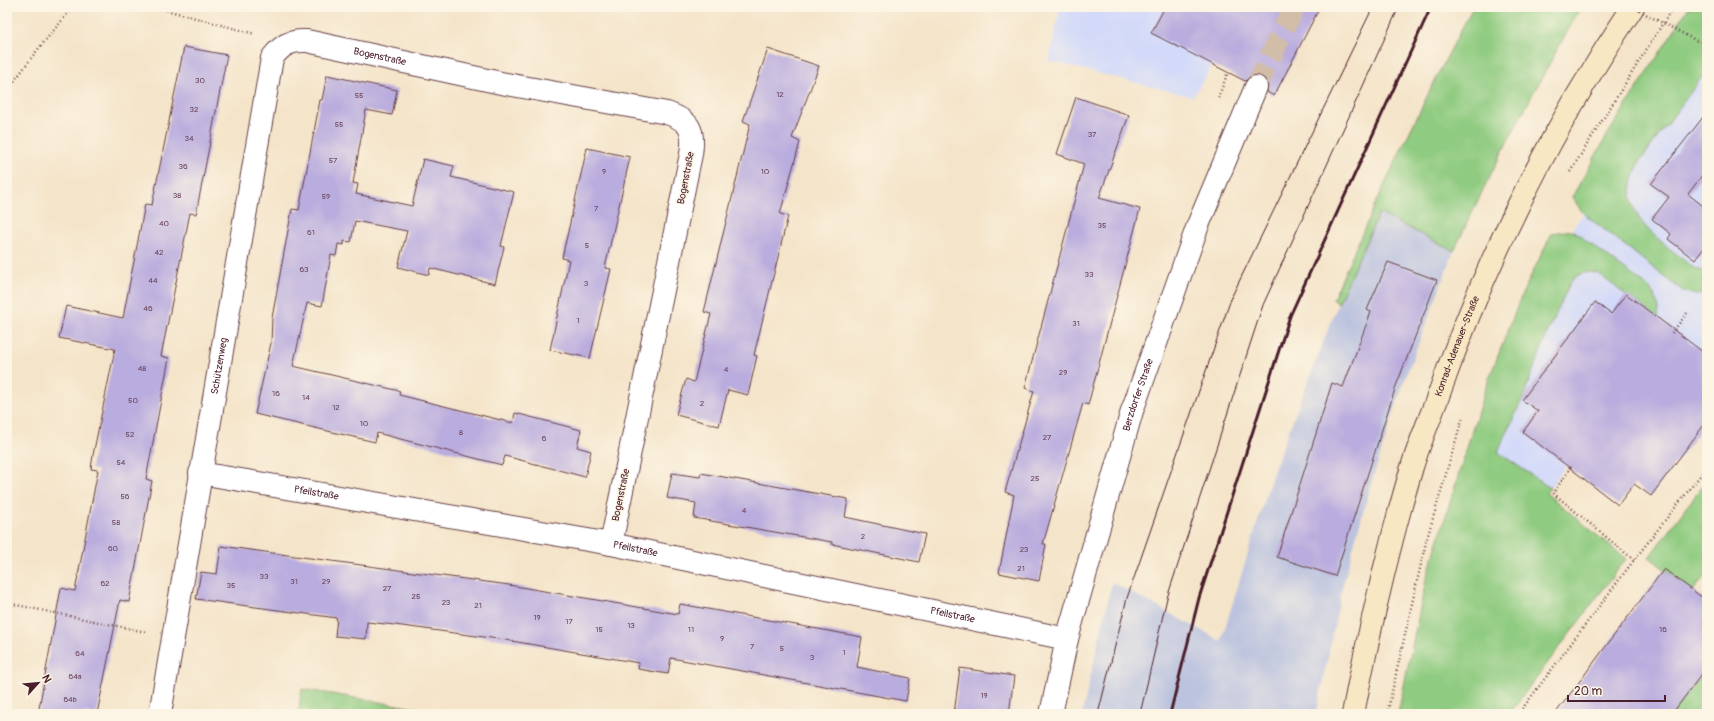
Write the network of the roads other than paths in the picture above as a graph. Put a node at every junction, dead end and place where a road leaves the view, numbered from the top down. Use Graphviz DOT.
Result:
graph roads {
  1 [pos="1632,7"];
  2 [pos="297,42"];
  3 [pos="1256,87"];
  4 [pos="200,473"];
  5 [pos="611,544"];
  6 [pos="1067,639"];
  7 [pos="160,714"];
  8 [pos="1051,714"];
  9 [pos="1353,714"];
  1 -- 9 [label="main road, Konrad-Adenauer-Straße"];
  2 -- 4 [label="street, Schützenweg"];
  2 -- 5 [label="street, Bogenstraße"];
  3 -- 6 [label="street, Berzdorfer Straße"];
  4 -- 5 [label="street, Pfeilstraße"];
  4 -- 7 [label="street, Schützenweg"];
  5 -- 6 [label="street, Pfeilstraße"];
  6 -- 8 [label="street, Berzdorfer Straße"];
}
